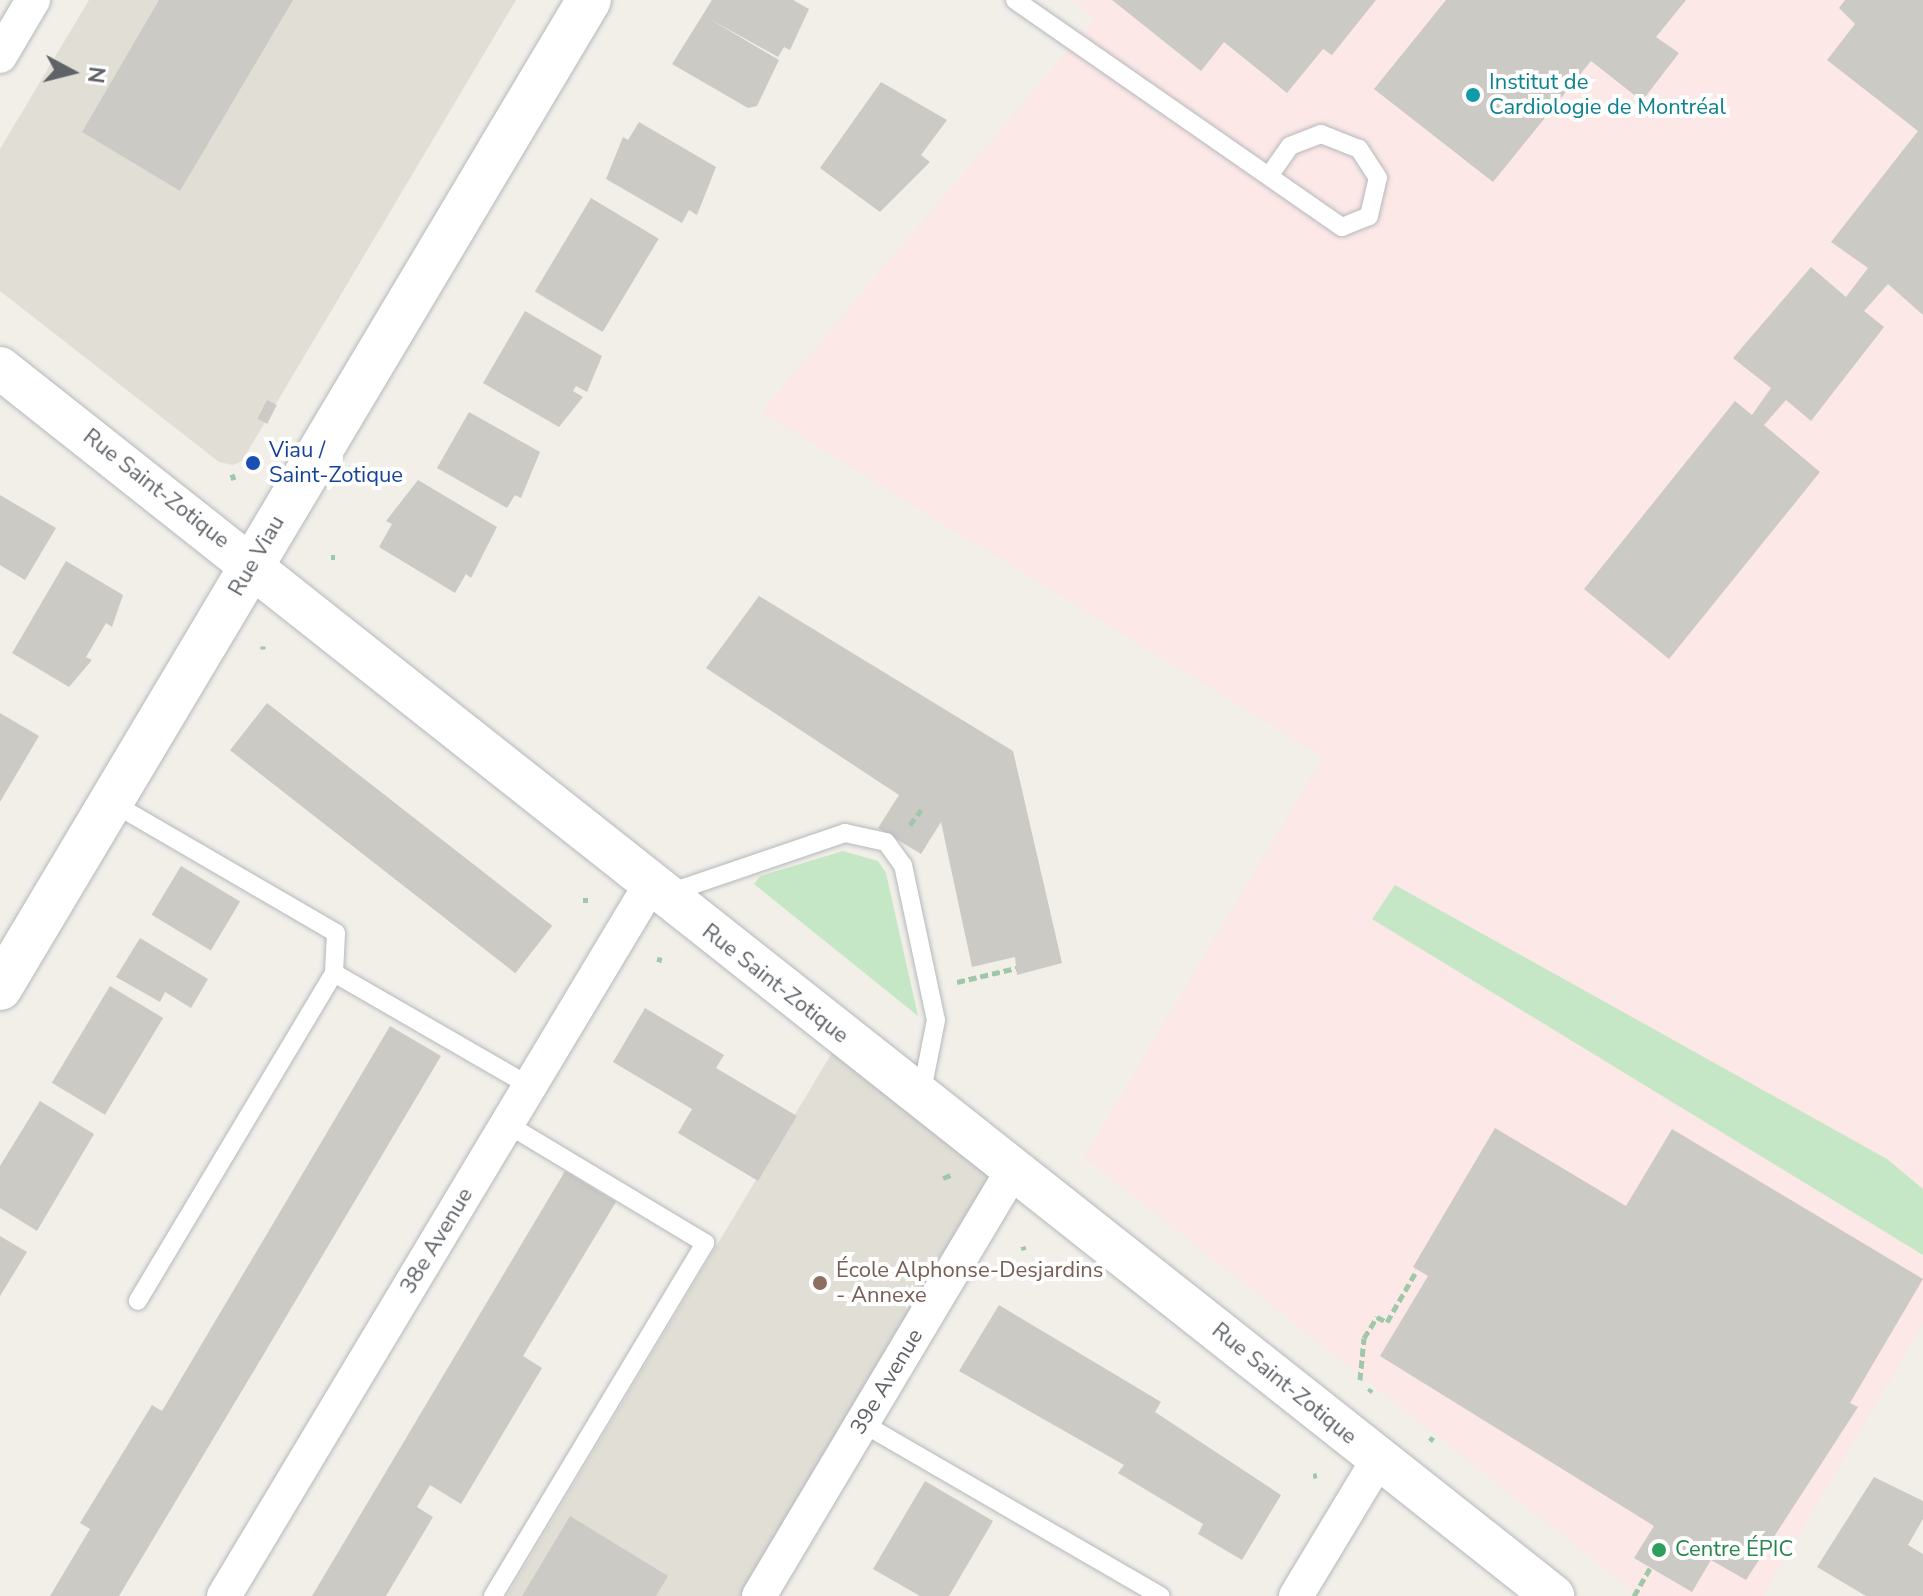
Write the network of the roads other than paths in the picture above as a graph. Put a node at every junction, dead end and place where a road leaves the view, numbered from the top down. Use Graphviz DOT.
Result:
graph roads {
  1 [pos="33,0"];
  2 [pos="589,0"];
  3 [pos="1015,0"];
  4 [pos="0,56"];
  5 [pos="1272,172"];
  6 [pos="0,368"];
  7 [pos="253,564"];
  8 [pos="111,802"];
  9 [pos="655,891"];
  10 [pos="334,973"];
  11 [pos="0,988"];
  12 [pos="530,1086"];
  13 [pos="921,1096"];
  14 [pos="507,1124"];
  15 [pos="1014,1168"];
  16 [pos="138,1301"];
  17 [pos="862,1423"];
  18 [pos="1378,1460"];
  19 [pos="224,1596"];
  20 [pos="493,1596"];
  21 [pos="759,1596"];
  22 [pos="1160,1596"];
  23 [pos="1296,1596"];
  24 [pos="1553,1596"];
  1 -- 4 [label="street"];
  2 -- 7 [label="main road, Rue Viau"];
  3 -- 5 [label="lane"];
  5 -- 5 [label="lane"];
  6 -- 7 [label="street, Rue Saint-Zotique"];
  7 -- 8 [label="main road, Rue Viau"];
  7 -- 9 [label="street, Rue Saint-Zotique"];
  8 -- 10 [label="lane"];
  8 -- 11 [label="main road, Rue Viau"];
  9 -- 12 [label="street, 38e Avenue"];
  9 -- 13 [label="street, Rue Saint-Zotique"];
  9 -- 13 [label="lane"];
  10 -- 12 [label="lane"];
  10 -- 16 [label="lane"];
  12 -- 14 [label="street, 38e Avenue"];
  13 -- 15 [label="street, Rue Saint-Zotique"];
  14 -- 19 [label="street, 38e Avenue"];
  14 -- 20 [label="lane"];
  15 -- 17 [label="street, 39e Avenue"];
  15 -- 18 [label="street, Rue Saint-Zotique"];
  17 -- 21 [label="street, 39e Avenue"];
  17 -- 22 [label="lane"];
  18 -- 23 [label="street"];
  18 -- 24 [label="street, Rue Saint-Zotique"];
}
